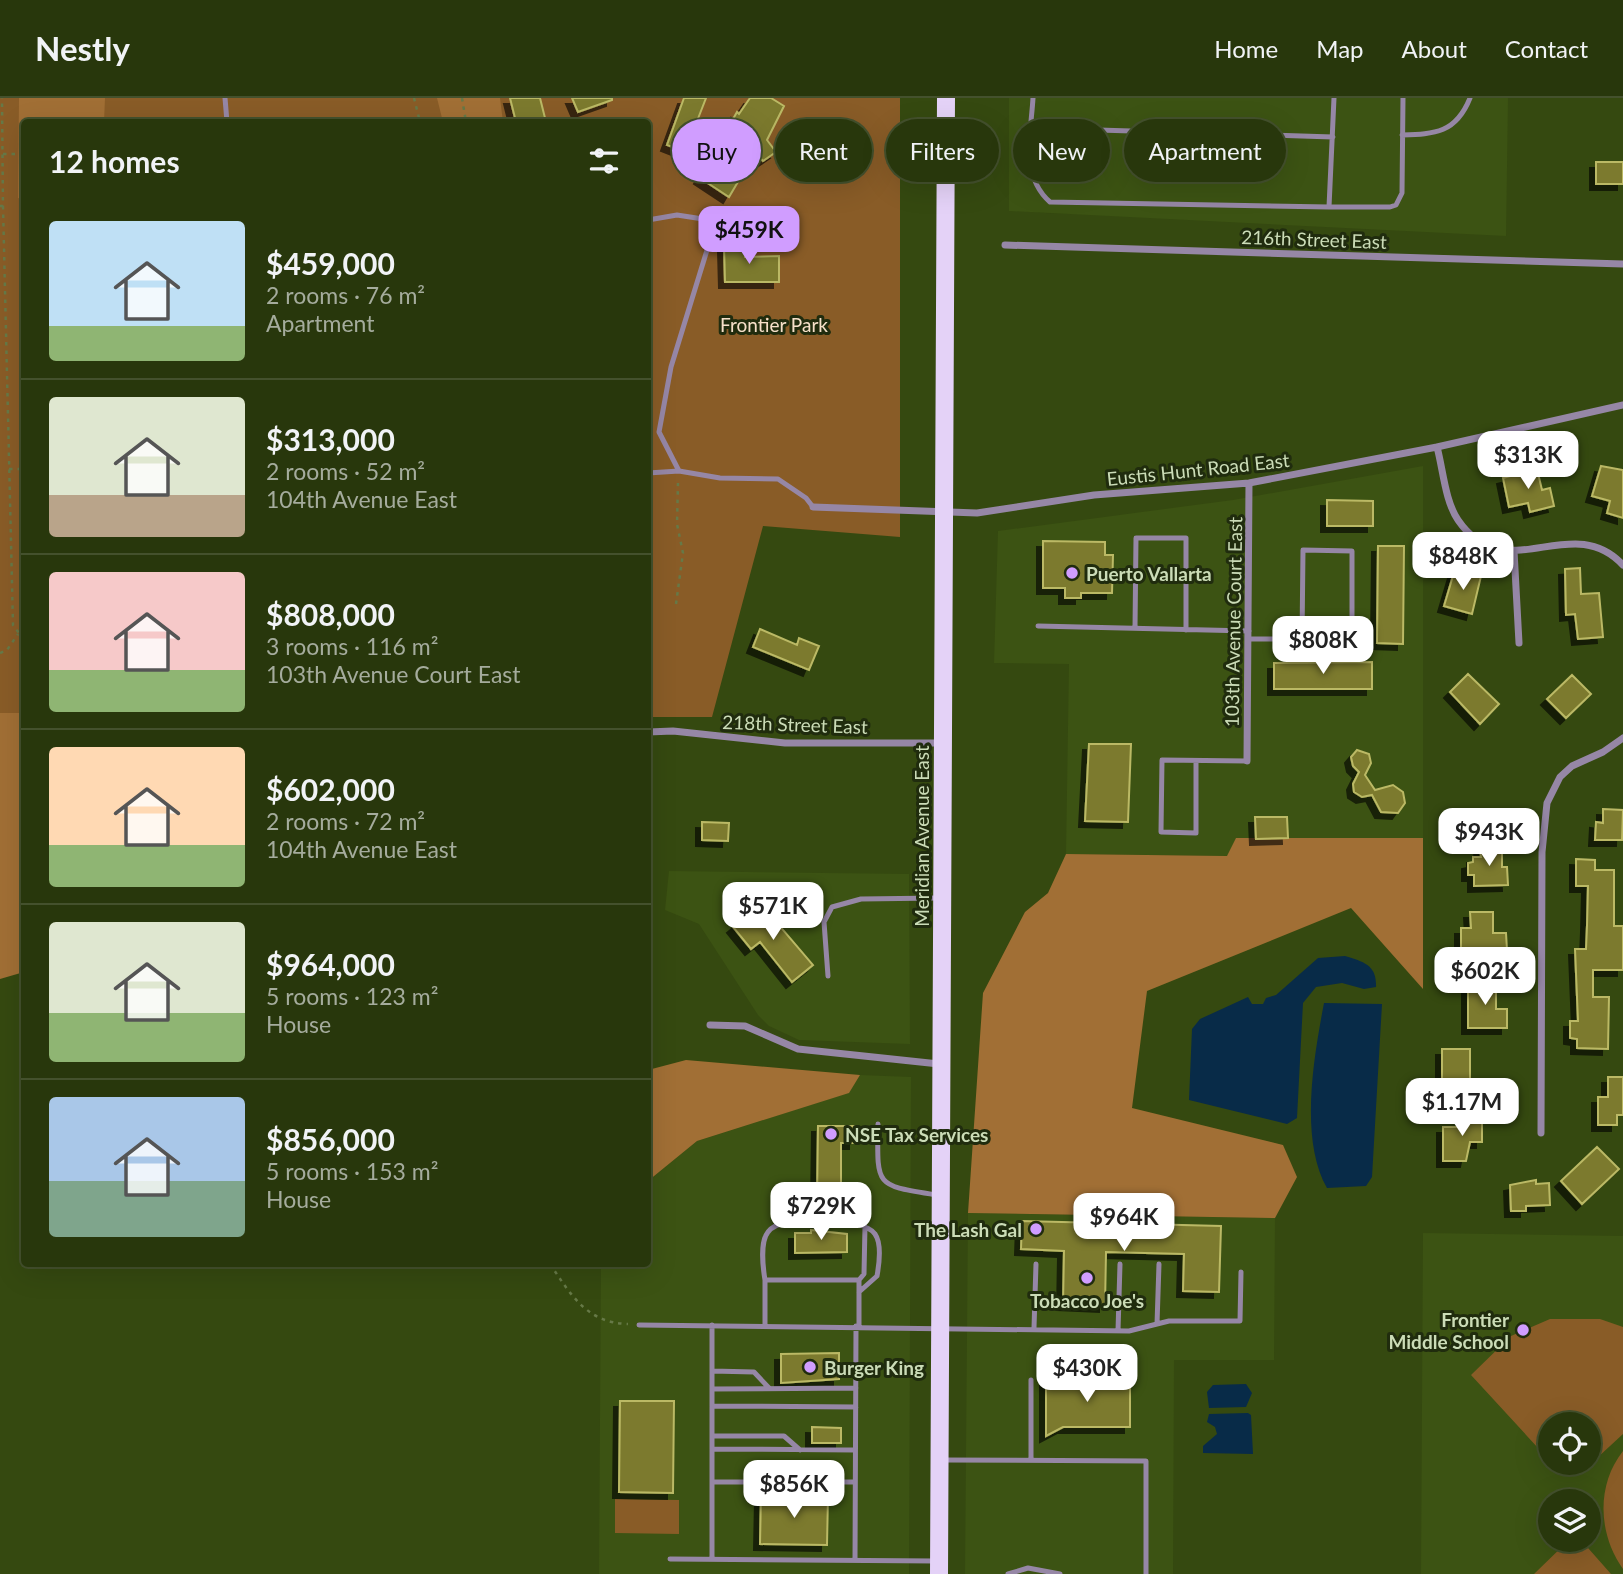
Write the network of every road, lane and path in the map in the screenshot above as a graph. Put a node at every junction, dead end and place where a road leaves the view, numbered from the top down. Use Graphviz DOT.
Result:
graph roads {
  1 [pos="2,98"];
  2 [pos="225,98"];
  3 [pos="414,98"];
  4 [pos="462,98"];
  5 [pos="946,98"];
  6 [pos="1033,98"];
  7 [pos="1334,98"];
  8 [pos="1403,98"];
  9 [pos="1470,98"];
  10 [pos="228,119"];
  11 [pos="419,119"];
  12 [pos="466,119"];
  13 [pos="1032,119"];
  14 [pos="1110,130"];
  15 [pos="1402,135"];
  16 [pos="1333,137"];
  17 [pos="2,154"];
  18 [pos="21,154"];
  19 [pos="1035,182"];
  20 [pos="2,206"];
  21 [pos="1329,207"];
  22 [pos="651,219"];
  23 [pos="1005,245"];
  24 [pos="1623,264"];
  25 [pos="0,332"];
  26 [pos="6,333"];
  27 [pos="1623,405"];
  28 [pos="1437,447"];
  29 [pos="9,469"];
  30 [pos="21,469"];
  31 [pos="679,471"];
  32 [pos="651,473"];
  33 [pos="1249,484"];
  34 [pos="813,507"];
  35 [pos="945,513"];
  36 [pos="1514,551"];
  37 [pos="1623,565"];
  38 [pos="676,604"];
  39 [pos="1038,626"];
  40 [pos="1135,628"];
  41 [pos="1186,629"];
  42 [pos="18,634"];
  43 [pos="1249,635"];
  44 [pos="21,637"];
  45 [pos="1302,639"];
  46 [pos="1519,643"];
  47 [pos="0,653"];
  48 [pos="651,732"];
  49 [pos="1623,738"];
  50 [pos="943,743"];
  51 [pos="1196,761"];
  52 [pos="1247,761"];
  53 [pos="941,898"];
  54 [pos="828,976"];
  55 [pos="709,1024"];
  56 [pos="940,1064"];
  57 [pos="878,1124"];
  58 [pos="1541,1133"];
  59 [pos="940,1195"];
  60 [pos="864,1226"];
  61 [pos="1036,1264"];
  62 [pos="1120,1264"];
  63 [pos="1159,1264"];
  64 [pos="552,1267"];
  65 [pos="1241,1272"];
  66 [pos="765,1280"];
  67 [pos="859,1280"];
  68 [pos="859,1292"];
  69 [pos="1157,1324"];
  70 [pos="639,1325"];
  71 [pos="712,1325"];
  72 [pos="765,1325"];
  73 [pos="857,1326"];
  74 [pos="940,1326"];
  75 [pos="1034,1328"];
  76 [pos="1118,1331"];
  77 [pos="712,1371"];
  78 [pos="1031,1380"];
  79 [pos="769,1388"];
  80 [pos="856,1388"];
  81 [pos="712,1389"];
  82 [pos="712,1406"];
  83 [pos="856,1407"];
  84 [pos="712,1436"];
  85 [pos="712,1450"];
  86 [pos="800,1450"];
  87 [pos="855,1450"];
  88 [pos="940,1460"];
  89 [pos="1031,1460"];
  90 [pos="712,1482"];
  91 [pos="855,1482"];
  92 [pos="670,1559"];
  93 [pos="712,1559"];
  94 [pos="855,1560"];
  95 [pos="939,1568"];
  96 [pos="1008,1574"];
  97 [pos="1060,1574"];
  98 [pos="1146,1574"];
  1 -- 17 [label="path"];
  2 -- 10 [label="lane"];
  3 -- 11 [label="path"];
  4 -- 12 [label="path"];
  5 -- 35 [label="main road, Meridian Avenue East"];
  6 -- 13 [label="lane"];
  7 -- 16 [label="lane"];
  8 -- 15 [label="lane"];
  9 -- 15 [label="lane"];
  14 -- 16 [label="lane"];
  15 -- 21 [label="lane"];
  16 -- 21 [label="lane"];
  17 -- 18 [label="path"];
  17 -- 20 [label="path"];
  19 -- 21 [label="lane"];
  20 -- 26 [label="path"];
  22 -- 31 [label="lane"];
  23 -- 24 [label="street, 216th Street East"];
  25 -- 26 [label="path"];
  26 -- 29 [label="path"];
  27 -- 28 [label="street, Eustis Hunt Road East"];
  28 -- 33 [label="street, Eustis Hunt Road East"];
  28 -- 36 [label="street"];
  29 -- 30 [label="path"];
  29 -- 42 [label="path"];
  31 -- 32 [label="lane"];
  31 -- 34 [label="lane"];
  31 -- 38 [label="path"];
  33 -- 35 [label="street, Eustis Hunt Road East"];
  33 -- 43 [label="street, 103th Avenue Court East"];
  34 -- 35 [label="street, Eustis Hunt Road East"];
  35 -- 50 [label="main road, Meridian Avenue East"];
  36 -- 37 [label="street"];
  36 -- 46 [label="street"];
  39 -- 40 [label="lane"];
  40 -- 41 [label="lane"];
  40 -- 41 [label="lane"];
  41 -- 43 [label="lane"];
  42 -- 44 [label="path"];
  42 -- 47 [label="path"];
  43 -- 45 [label="lane"];
  43 -- 52 [label="street, 103th Avenue Court East"];
  45 -- 45 [label="lane"];
  48 -- 50 [label="street, 218th Street East"];
  49 -- 58 [label="street"];
  50 -- 53 [label="main road, Meridian Avenue East"];
  51 -- 51 [label="lane"];
  51 -- 52 [label="lane"];
  53 -- 54 [label="lane"];
  53 -- 56 [label="main road, Meridian Avenue East"];
  55 -- 56 [label="street"];
  56 -- 59 [label="main road, Meridian Avenue East"];
  57 -- 59 [label="lane"];
  59 -- 74 [label="main road, Meridian Avenue East"];
  60 -- 66 [label="lane"];
  60 -- 67 [label="lane"];
  60 -- 68 [label="lane"];
  61 -- 75 [label="lane"];
  62 -- 76 [label="lane"];
  63 -- 69 [label="lane"];
  64 -- 70 [label="path"];
  65 -- 69 [label="lane"];
  66 -- 67 [label="lane"];
  66 -- 72 [label="lane"];
  67 -- 68 [label="lane"];
  68 -- 73 [label="lane"];
  69 -- 76 [label="lane"];
  70 -- 71 [label="lane"];
  71 -- 72 [label="lane"];
  71 -- 77 [label="lane"];
  72 -- 73 [label="lane"];
  73 -- 74 [label="lane"];
  73 -- 80 [label="lane"];
  74 -- 75 [label="lane"];
  74 -- 88 [label="main road, Meridian Avenue East"];
  75 -- 76 [label="lane"];
  77 -- 79 [label="lane"];
  77 -- 81 [label="lane"];
  78 -- 89 [label="lane"];
  79 -- 80 [label="lane"];
  79 -- 81 [label="lane"];
  80 -- 83 [label="lane"];
  81 -- 82 [label="lane"];
  82 -- 83 [label="lane"];
  82 -- 84 [label="lane"];
  83 -- 87 [label="lane"];
  84 -- 85 [label="lane"];
  84 -- 86 [label="lane"];
  85 -- 86 [label="lane"];
  85 -- 90 [label="lane"];
  86 -- 87 [label="lane"];
  87 -- 91 [label="lane"];
  88 -- 89 [label="lane"];
  88 -- 95 [label="main road, Meridian Avenue East"];
  89 -- 98 [label="lane"];
  90 -- 91 [label="lane"];
  90 -- 93 [label="lane"];
  91 -- 94 [label="lane"];
  92 -- 93 [label="lane"];
  93 -- 94 [label="lane"];
  94 -- 95 [label="lane"];
  96 -- 97 [label="lane"];
}
